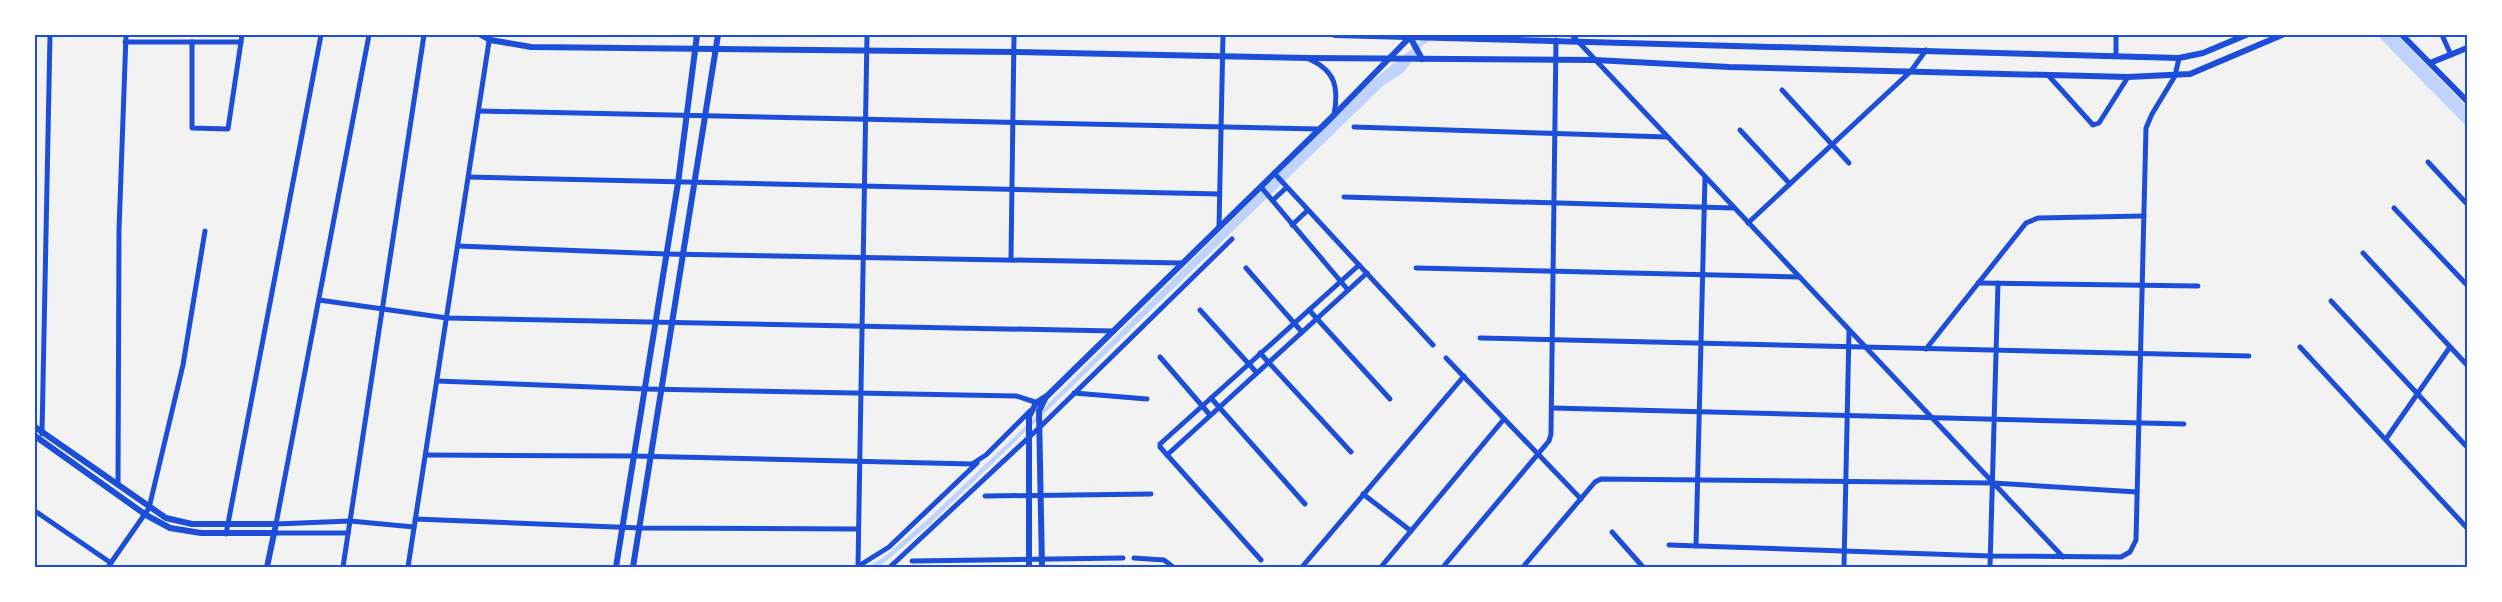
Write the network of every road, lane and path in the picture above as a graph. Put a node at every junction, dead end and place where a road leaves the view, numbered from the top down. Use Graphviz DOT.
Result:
graph roads {
  1 [pos="50,35"];
  2 [pos="126,35"];
  3 [pos="242,35"];
  4 [pos="322,35"];
  5 [pos="370,35"];
  6 [pos="424,35"];
  7 [pos="481,35"];
  8 [pos="697,35"];
  9 [pos="718,35"];
  10 [pos="867,35"];
  11 [pos="1014,35"];
  12 [pos="1223,35"];
  13 [pos="1335,35"];
  14 [pos="1572,35"];
  15 [pos="2116,35"];
  16 [pos="2246,35"];
  17 [pos="2282,35"];
  18 [pos="2402,35"];
  19 [pos="2442,35"];
  20 [pos="1411,36"];
  21 [pos="1440,36"];
  22 [pos="490,38"];
  23 [pos="1556,40"];
  24 [pos="125,42"];
  25 [pos="192,42"];
  26 [pos="241,42"];
  27 [pos="1578,42"];
  28 [pos="2467,48"];
  29 [pos="696,49"];
  30 [pos="717,49"];
  31 [pos="867,50"];
  32 [pos="1926,50"];
  33 [pos="1014,52"];
  34 [pos="2451,55"];
  35 [pos="1222,56"];
  36 [pos="2116,56"];
  37 [pos="1309,58"];
  38 [pos="2179,58"];
  39 [pos="1388,59"];
  40 [pos="1422,59"];
  41 [pos="1556,60"];
  42 [pos="1595,60"];
  43 [pos="2430,63"];
  44 [pos="1911,71"];
  45 [pos="2048,74"];
  46 [pos="2175,76"];
  47 [pos="2128,77"];
  48 [pos="1782,90"];
  49 [pos="2467,101"];
  50 [pos="479,112"];
  51 [pos="1334,115"];
  52 [pos="686,116"];
  53 [pos="706,116"];
  54 [pos="866,119"];
  55 [pos="1013,122"];
  56 [pos="1221,127"];
  57 [pos="1354,127"];
  58 [pos="1320,129"];
  59 [pos="1740,130"];
  60 [pos="1556,134"];
  61 [pos="1668,137"];
  62 [pos="1832,145"];
  63 [pos="2428,162"];
  64 [pos="1849,163"];
  65 [pos="1274,173"];
  66 [pos="468,177"];
  67 [pos="1705,177"];
  68 [pos="678,183"];
  69 [pos="696,183"];
  70 [pos="1790,184"];
  71 [pos="1261,186"];
  72 [pos="864,187"];
  73 [pos="1286,188"];
  74 [pos="1012,190"];
  75 [pos="1219,194"];
  76 [pos="1344,197"];
  77 [pos="1274,200"];
  78 [pos="1556,203"];
  79 [pos="2467,204"];
  80 [pos="1704,207"];
  81 [pos="1734,208"];
  82 [pos="2394,208"];
  83 [pos="1308,210"];
  84 [pos="2144,216"];
  85 [pos="1748,223"];
  86 [pos="1292,225"];
  87 [pos="1219,227"];
  88 [pos="205,232"];
  89 [pos="1232,240"];
  90 [pos="458,246"];
  91 [pos="2363,253"];
  92 [pos="666,254"];
  93 [pos="684,254"];
  94 [pos="863,257"];
  95 [pos="1012,259"];
  96 [pos="1182,263"];
  97 [pos="1359,264"];
  98 [pos="1246,268"];
  99 [pos="1416,268"];
  100 [pos="1555,270"];
  101 [pos="1367,273"];
  102 [pos="1702,274"];
  103 [pos="1799,277"];
  104 [pos="1341,281"];
  105 [pos="1978,283"];
  106 [pos="1998,283"];
  107 [pos="2142,285"];
  108 [pos="2467,285"];
  109 [pos="2198,286"];
  110 [pos="1348,290"];
  111 [pos="319,300"];
  112 [pos="2331,301"];
  113 [pos="382,310"];
  114 [pos="1200,310"];
  115 [pos="1308,310"];
  116 [pos="447,318"];
  117 [pos="1317,318"];
  118 [pos="656,320"];
  119 [pos="673,320"];
  120 [pos="1294,323"];
  121 [pos="862,324"];
  122 [pos="1114,331"];
  123 [pos="1849,331"];
  124 [pos="1302,332"];
  125 [pos="1480,338"];
  126 [pos="1554,340"];
  127 [pos="1701,343"];
  128 [pos="1433,345"];
  129 [pos="1849,347"];
  130 [pos="1864,347"];
  131 [pos="2450,347"];
  132 [pos="1926,348"];
  133 [pos="2300,348"];
  134 [pos="1997,350"];
  135 [pos="1260,354"];
  136 [pos="2141,354"];
  137 [pos="2249,356"];
  138 [pos="1160,357"];
  139 [pos="1446,358"];
  140 [pos="1268,362"];
  141 [pos="1248,364"];
  142 [pos="2467,365"];
  143 [pos="1256,373"];
  144 [pos="1464,376"];
  145 [pos="437,381"];
  146 [pos="644,389"];
  147 [pos="662,389"];
  148 [pos="861,393"];
  149 [pos="1074,393"];
  150 [pos="2417,394"];
  151 [pos="1211,398"];
  152 [pos="1146,399"];
  153 [pos="1390,399"];
  154 [pos="1202,405"];
  155 [pos="1039,407"];
  156 [pos="1219,407"];
  157 [pos="1552,408"];
  158 [pos="1699,412"];
  159 [pos="1030,414"];
  160 [pos="1210,415"];
  161 [pos="1848,415"];
  162 [pos="1930,417"];
  163 [pos="1504,419"];
  164 [pos="1995,419"];
  165 [pos="2139,422"];
  166 [pos="1040,424"];
  167 [pos="2184,424"];
  168 [pos="35,426"];
  169 [pos="42,431"];
  170 [pos="35,436"];
  171 [pos="1028,436"];
  172 [pos="2386,439"];
  173 [pos="41,441"];
  174 [pos="2467,447"];
  175 [pos="1351,452"];
  176 [pos="426,455"];
  177 [pos="1167,455"];
  178 [pos="1538,455"];
  179 [pos="634,456"];
  180 [pos="651,457"];
  181 [pos="979,461"];
  182 [pos="859,462"];
  183 [pos="1698,479"];
  184 [pos="1846,481"];
  185 [pos="1993,483"];
  186 [pos="118,485"];
  187 [pos="2137,492"];
  188 [pos="1151,494"];
  189 [pos="1363,494"];
  190 [pos="985,496"];
  191 [pos="1028,496"];
  192 [pos="1041,496"];
  193 [pos="1581,499"];
  194 [pos="1305,504"];
  195 [pos="149,508"];
  196 [pos="35,511"];
  197 [pos="146,514"];
  198 [pos="415,519"];
  199 [pos="350,521"];
  200 [pos="276,524"];
  201 [pos="228,525"];
  202 [pos="622,526"];
  203 [pos="414,527"];
  204 [pos="640,528"];
  205 [pos="2467,528"];
  206 [pos="858,529"];
  207 [pos="1411,531"];
  208 [pos="1612,532"];
  209 [pos="274,533"];
  210 [pos="348,533"];
  211 [pos="226,534"];
  212 [pos="1669,545"];
  213 [pos="1696,546"];
  214 [pos="1844,551"];
  215 [pos="1990,556"];
  216 [pos="2063,557"];
  217 [pos="1123,558"];
  218 [pos="1134,558"];
  219 [pos="1261,560"];
  220 [pos="912,561"];
  221 [pos="1029,563"];
  222 [pos="1042,564"];
  223 [pos="109,565"];
  224 [pos="267,567"];
  225 [pos="343,567"];
  226 [pos="408,567"];
  227 [pos="616,567"];
  228 [pos="633,567"];
  229 [pos="858,567"];
  230 [pos="890,567"];
  231 [pos="1173,567"];
  232 [pos="1302,567"];
  233 [pos="1381,567"];
  234 [pos="1443,567"];
  235 [pos="1523,567"];
  236 [pos="1643,567"];
  237 [pos="1844,567"];
  238 [pos="1990,567"];
  1 -- 169 [label="street"];
  2 -- 24 [label="street"];
  3 -- 26 [label="street"];
  4 -- 201 [label="street"];
  5 -- 111 [label="street"];
  6 -- 113 [label="street"];
  7 -- 22 [label="street"];
  8 -- 29 [label="street"];
  9 -- 30 [label="street"];
  10 -- 31 [label="street"];
  11 -- 33 [label="street"];
  12 -- 35 [label="street"];
  13 -- 20 [label="street"];
  14 -- 27 [label="street"];
  15 -- 36 [label="street"];
  16 -- 38 [label="street"];
  17 -- 46 [label="street"];
  18 -- 43 [label="street"];
  19 -- 34 [label="street"];
  20 -- 21 [label="street"];
  20 -- 39 [label="street"];
  20 -- 40 [label="street"];
  21 -- 23 [label="street"];
  22 -- 29 [label="street"];
  22 -- 50 [label="street"];
  23 -- 27 [label="street"];
  23 -- 41 [label="street"];
  24 -- 25 [label="street"];
  24 -- 186 [label="street"];
  25 -- 26 [label="street"];
  25 -- 26 [label="street"];
  27 -- 32 [label="street"];
  27 -- 42 [label="street"];
  28 -- 34 [label="street"];
  29 -- 30 [label="street"];
  29 -- 52 [label="street"];
  30 -- 31 [label="street"];
  30 -- 53 [label="street"];
  31 -- 33 [label="street"];
  31 -- 54 [label="street"];
  32 -- 36 [label="street"];
  32 -- 44 [label="street"];
  33 -- 35 [label="street"];
  33 -- 55 [label="street"];
  34 -- 43 [label="street"];
  35 -- 37 [label="street"];
  35 -- 56 [label="street"];
  36 -- 38 [label="street"];
  37 -- 39 [label="street"];
  37 -- 51 [label="street"];
  38 -- 46 [label="street"];
  39 -- 40 [label="street"];
  39 -- 51 [label="street"];
  40 -- 41 [label="street"];
  41 -- 42 [label="street"];
  41 -- 60 [label="street"];
  42 -- 44 [label="street"];
  42 -- 61 [label="street"];
  43 -- 49 [label="street"];
  44 -- 45 [label="street"];
  44 -- 62 [label="street"];
  45 -- 47 [label="street"];
  45 -- 47 [label="street"];
  46 -- 47 [label="street"];
  46 -- 84 [label="street"];
  48 -- 62 [label="street"];
  50 -- 52 [label="street"];
  50 -- 66 [label="street"];
  51 -- 58 [label="street"];
  52 -- 53 [label="street"];
  52 -- 68 [label="street"];
  53 -- 54 [label="street"];
  53 -- 69 [label="street"];
  54 -- 55 [label="street"];
  54 -- 72 [label="street"];
  55 -- 56 [label="street"];
  55 -- 74 [label="street"];
  56 -- 58 [label="street"];
  56 -- 75 [label="street"];
  57 -- 60 [label="street"];
  58 -- 65 [label="street"];
  59 -- 70 [label="street"];
  60 -- 61 [label="street"];
  60 -- 78 [label="street"];
  61 -- 67 [label="street"];
  62 -- 64 [label="street"];
  62 -- 70 [label="street"];
  63 -- 79 [label="street"];
  65 -- 71 [label="street"];
  65 -- 73 [label="street"];
  66 -- 68 [label="street"];
  66 -- 90 [label="street"];
  67 -- 80 [label="street"];
  67 -- 81 [label="street"];
  68 -- 69 [label="street"];
  68 -- 92 [label="street"];
  69 -- 72 [label="street"];
  69 -- 93 [label="street"];
  70 -- 85 [label="street"];
  71 -- 77 [label="street"];
  71 -- 87 [label="street"];
  72 -- 74 [label="street"];
  72 -- 94 [label="street"];
  73 -- 77 [label="street"];
  73 -- 83 [label="street"];
  74 -- 75 [label="street"];
  74 -- 95 [label="street"];
  75 -- 87 [label="street"];
  76 -- 78 [label="street"];
  77 -- 86 [label="street"];
  78 -- 80 [label="street"];
  78 -- 100 [label="street"];
  80 -- 81 [label="street"];
  80 -- 102 [label="street"];
  81 -- 85 [label="street"];
  82 -- 108 [label="street"];
  83 -- 86 [label="street"];
  83 -- 97 [label="street"];
  84 -- 105 [label="street"];
  84 -- 107 [label="street"];
  85 -- 103 [label="street"];
  86 -- 104 [label="street"];
  87 -- 96 [label="street"];
  88 -- 195 [label="street"];
  89 -- 149 [label="street"];
  90 -- 92 [label="street"];
  90 -- 116 [label="street"];
  91 -- 131 [label="street"];
  92 -- 93 [label="street"];
  92 -- 118 [label="street"];
  93 -- 94 [label="street"];
  93 -- 119 [label="street"];
  94 -- 95 [label="street"];
  94 -- 121 [label="street"];
  95 -- 96 [label="street"];
  96 -- 122 [label="street"];
  97 -- 101 [label="street"];
  97 -- 104 [label="street"];
  98 -- 120 [label="street"];
  99 -- 100 [label="street"];
  100 -- 102 [label="street"];
  100 -- 126 [label="street"];
  101 -- 110 [label="street"];
  101 -- 128 [label="street"];
  102 -- 103 [label="street"];
  102 -- 127 [label="street"];
  103 -- 123 [label="street"];
  104 -- 110 [label="street"];
  104 -- 115 [label="street"];
  105 -- 106 [label="street"];
  105 -- 132 [label="street"];
  106 -- 107 [label="street"];
  106 -- 134 [label="street"];
  107 -- 109 [label="street"];
  107 -- 136 [label="street"];
  110 -- 117 [label="street"];
  111 -- 113 [label="street"];
  111 -- 200 [label="street"];
  112 -- 150 [label="street"];
  113 -- 116 [label="street"];
  113 -- 199 [label="street"];
  114 -- 141 [label="street"];
  115 -- 117 [label="street"];
  115 -- 120 [label="street"];
  116 -- 118 [label="street"];
  116 -- 145 [label="street"];
  117 -- 124 [label="street"];
  117 -- 153 [label="street"];
  118 -- 119 [label="street"];
  118 -- 146 [label="street"];
  119 -- 121 [label="street"];
  119 -- 147 [label="street"];
  120 -- 124 [label="street"];
  120 -- 135 [label="street"];
  121 -- 122 [label="street"];
  121 -- 148 [label="street"];
  122 -- 155 [label="street"];
  123 -- 129 [label="street"];
  123 -- 130 [label="street"];
  124 -- 140 [label="street"];
  125 -- 126 [label="street"];
  126 -- 127 [label="street"];
  126 -- 157 [label="street"];
  127 -- 129 [label="street"];
  127 -- 158 [label="street"];
  129 -- 130 [label="street"];
  129 -- 161 [label="street"];
  130 -- 132 [label="street"];
  130 -- 162 [label="street"];
  131 -- 142 [label="street"];
  131 -- 150 [label="street"];
  132 -- 134 [label="street"];
  133 -- 172 [label="street"];
  134 -- 136 [label="street"];
  134 -- 164 [label="street"];
  135 -- 140 [label="street"];
  135 -- 141 [label="street"];
  136 -- 137 [label="street"];
  136 -- 165 [label="street"];
  138 -- 154 [label="street"];
  139 -- 144 [label="street"];
  140 -- 143 [label="street"];
  140 -- 175 [label="street"];
  141 -- 143 [label="street"];
  141 -- 151 [label="street"];
  143 -- 156 [label="street"];
  144 -- 163 [label="street"];
  144 -- 189 [label="street"];
  145 -- 146 [label="street"];
  145 -- 176 [label="street"];
  146 -- 147 [label="street"];
  146 -- 179 [label="street"];
  147 -- 148 [label="street"];
  147 -- 180 [label="street"];
  148 -- 155 [label="street"];
  148 -- 182 [label="street"];
  149 -- 152 [label="street"];
  149 -- 166 [label="street"];
  150 -- 172 [label="street"];
  150 -- 174 [label="street"];
  151 -- 154 [label="street"];
  151 -- 156 [label="street"];
  154 -- 160 [label="street"];
  154 -- 177 [label="street"];
  155 -- 159 [label="street"];
  155 -- 166 [label="street"];
  156 -- 160 [label="street"];
  156 -- 194 [label="street"];
  157 -- 158 [label="street"];
  157 -- 178 [label="street"];
  158 -- 161 [label="street"];
  158 -- 183 [label="street"];
  159 -- 171 [label="street"];
  159 -- 181 [label="street"];
  160 -- 177 [label="street"];
  161 -- 162 [label="street"];
  161 -- 184 [label="street"];
  162 -- 164 [label="street"];
  162 -- 185 [label="street"];
  163 -- 178 [label="street"];
  163 -- 207 [label="street"];
  164 -- 165 [label="street"];
  164 -- 185 [label="street"];
  165 -- 167 [label="street"];
  165 -- 187 [label="street"];
  166 -- 171 [label="street"];
  166 -- 192 [label="street"];
  168 -- 169 [label="street"];
  169 -- 173 [label="street"];
  169 -- 186 [label="street"];
  170 -- 173 [label="street"];
  171 -- 191 [label="street"];
  171 -- 230 [label="street"];
  172 -- 205 [label="street"];
  173 -- 197 [label="street"];
  176 -- 179 [label="street"];
  176 -- 198 [label="street"];
  177 -- 219 [label="street"];
  178 -- 193 [label="street"];
  178 -- 234 [label="street"];
  179 -- 180 [label="street"];
  179 -- 202 [label="street"];
  180 -- 182 [label="street"];
  180 -- 204 [label="street"];
  181 -- 182 [label="street"];
  181 -- 229 [label="street"];
  182 -- 206 [label="street"];
  183 -- 184 [label="street"];
  183 -- 193 [label="street"];
  183 -- 213 [label="street"];
  184 -- 185 [label="street"];
  184 -- 214 [label="street"];
  185 -- 187 [label="street"];
  185 -- 215 [label="street"];
  185 -- 216 [label="street"];
  186 -- 195 [label="street"];
  187 -- 216 [label="street"];
  188 -- 192 [label="street"];
  189 -- 207 [label="street"];
  189 -- 232 [label="street"];
  190 -- 191 [label="street"];
  191 -- 192 [label="street"];
  191 -- 221 [label="street"];
  192 -- 222 [label="street"];
  193 -- 235 [label="street"];
  195 -- 197 [label="street"];
  195 -- 201 [label="street"];
  196 -- 223 [label="street"];
  197 -- 211 [label="street"];
  197 -- 223 [label="street"];
  198 -- 202 [label="street"];
  198 -- 203 [label="street"];
  199 -- 200 [label="street"];
  199 -- 203 [label="street"];
  199 -- 210 [label="street"];
  200 -- 201 [label="street"];
  200 -- 209 [label="street"];
  201 -- 211 [label="street"];
  202 -- 204 [label="street"];
  202 -- 227 [label="street"];
  203 -- 226 [label="street"];
  204 -- 206 [label="street"];
  204 -- 228 [label="street"];
  206 -- 229 [label="street"];
  207 -- 233 [label="street"];
  208 -- 236 [label="street"];
  209 -- 210 [label="street"];
  209 -- 211 [label="street"];
  209 -- 224 [label="street"];
  210 -- 225 [label="street"];
  212 -- 213 [label="street"];
  213 -- 214 [label="street"];
  214 -- 215 [label="street"];
  214 -- 237 [label="street"];
  215 -- 216 [label="street"];
  215 -- 238 [label="street"];
  217 -- 222 [label="street"];
  218 -- 231 [label="street"];
  220 -- 221 [label="street"];
  221 -- 222 [label="street"];
}
